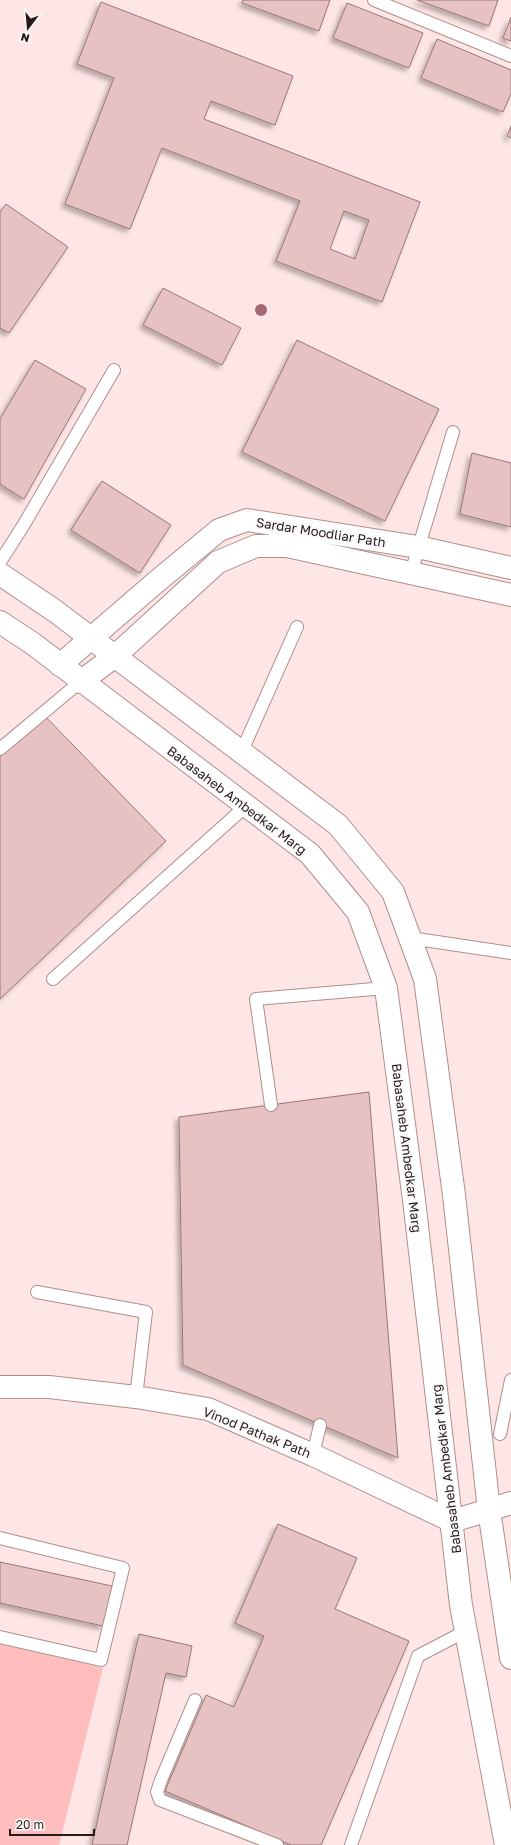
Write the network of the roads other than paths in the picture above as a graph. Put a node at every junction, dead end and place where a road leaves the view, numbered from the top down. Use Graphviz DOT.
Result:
graph roads {
  1 [pos="374,0"];
  2 [pos="511,56"];
  3 [pos="114,370"];
  4 [pos="453,432"];
  5 [pos="418,547"];
  6 [pos="0,562"];
  7 [pos="511,568"];
  8 [pos="411,573"];
  9 [pos="0,574"];
  10 [pos="511,595"];
  11 [pos="0,622"];
  12 [pos="297,627"];
  13 [pos="92,639"];
  14 [pos="114,657"];
  15 [pos="60,665"];
  16 [pos="80,682"];
  17 [pos="0,749"];
  18 [pos="241,753"];
  19 [pos="246,806"];
  20 [pos="410,938"];
  21 [pos="511,953"];
  22 [pos="53,980"];
  23 [pos="386,988"];
  24 [pos="271,1105"];
  25 [pos="37,1292"];
  26 [pos="511,1380"];
  27 [pos="0,1387"];
  28 [pos="136,1397"];
  29 [pos="320,1425"];
  30 [pos="497,1435"];
  31 [pos="313,1455"];
  32 [pos="511,1503"];
  33 [pos="489,1510"];
  34 [pos="452,1521"];
  35 [pos="0,1538"];
  36 [pos="466,1631"];
  37 [pos="0,1637"];
  38 [pos="511,1658"];
  39 [pos="195,1700"];
  40 [pos="276,1845"];
  41 [pos="351,1845"];
  42 [pos="506,1845"];
  1 -- 2 [label="lane"];
  3 -- 6 [label="lane"];
  4 -- 5 [label="lane"];
  5 -- 7 [label="main road, Sardar Moodliar Path"];
  5 -- 8 [label="lane"];
  5 -- 13 [label="main road, Sardar Moodliar Path"];
  8 -- 10 [label="main road, Sardar Moodliar Path"];
  8 -- 14 [label="main road, Sardar Moodliar Path"];
  9 -- 13 [label="main road"];
  11 -- 15 [label="main road, Babasaheb Ambedkar Marg"];
  12 -- 18 [label="lane"];
  13 -- 14 [label="main road"];
  13 -- 15 [label="main road, Sardar Moodliar Path"];
  14 -- 16 [label="main road, Sardar Moodliar Path"];
  14 -- 18 [label="main road"];
  15 -- 16 [label="main road, Babasaheb Ambedkar Marg"];
  16 -- 17 [label="lane"];
  16 -- 19 [label="main road, Babasaheb Ambedkar Marg"];
  18 -- 20 [label="main road"];
  19 -- 22 [label="lane"];
  19 -- 23 [label="main road, Babasaheb Ambedkar Marg"];
  20 -- 21 [label="lane"];
  20 -- 30 [label="main road"];
  23 -- 24 [label="lane"];
  23 -- 34 [label="main road, Babasaheb Ambedkar Marg"];
  25 -- 28 [label="lane"];
  26 -- 30 [label="lane"];
  27 -- 28 [label="main road, Vinod Pathak Path"];
  28 -- 31 [label="main road, Vinod Pathak Path"];
  29 -- 31 [label="lane"];
  30 -- 33 [label="main road"];
  31 -- 34 [label="main road, Vinod Pathak Path"];
  32 -- 33 [label="main road"];
  33 -- 34 [label="main road"];
  33 -- 38 [label="main road"];
  34 -- 36 [label="main road, Babasaheb Ambedkar Marg"];
  35 -- 37 [label="lane"];
  36 -- 41 [label="lane"];
  36 -- 42 [label="main road, Babasaheb Ambedkar Marg"];
  39 -- 40 [label="lane"];
}
